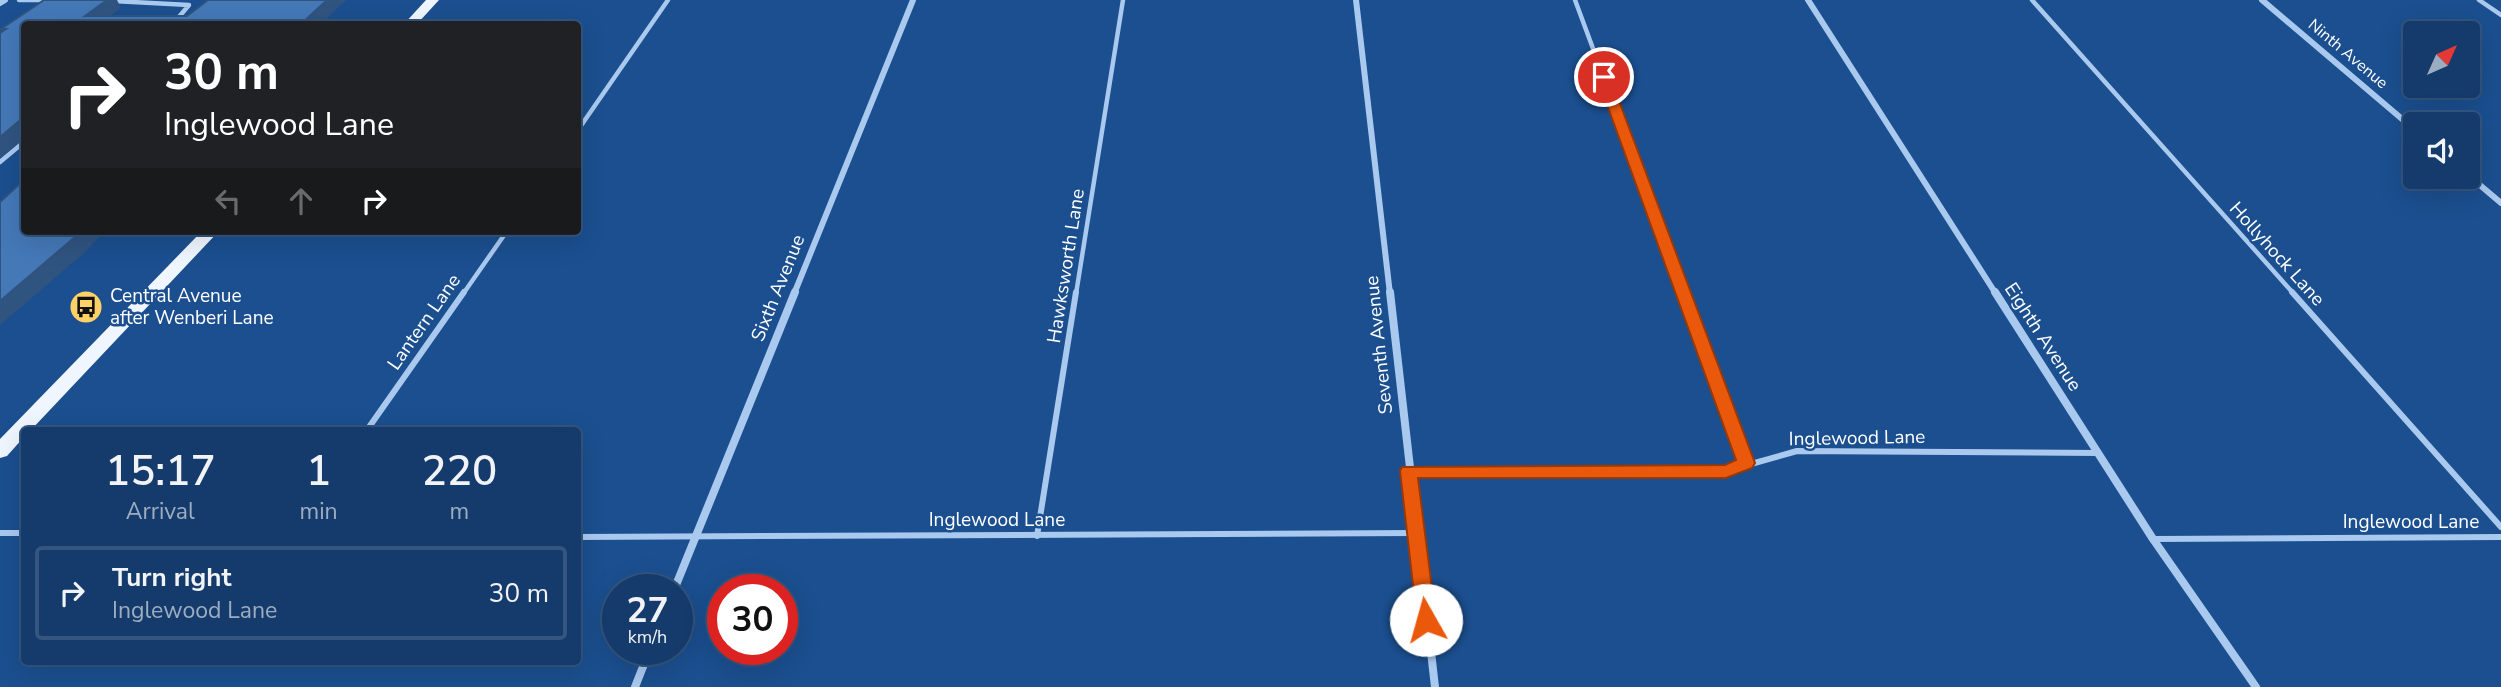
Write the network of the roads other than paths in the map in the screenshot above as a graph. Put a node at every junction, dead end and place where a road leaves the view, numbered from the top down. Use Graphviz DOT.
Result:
graph roads {
  1 [pos="5,0"];
  2 [pos="19,0"];
  3 [pos="433,0"];
  4 [pos="668,0"];
  5 [pos="914,0"];
  6 [pos="1123,0"];
  7 [pos="1356,0"];
  8 [pos="1575,0"];
  9 [pos="1808,0"];
  10 [pos="2032,0"];
  11 [pos="2262,0"];
  12 [pos="2479,0"];
  13 [pos="58,1"];
  14 [pos="110,1"];
  15 [pos="0,3"];
  16 [pos="2501,15"];
  17 [pos="176,21"];
  18 [pos="413,21"];
  19 [pos="2403,120"];
  20 [pos="581,126"];
  21 [pos="21,144"];
  22 [pos="0,162"];
  23 [pos="2480,186"];
  24 [pos="2501,204"];
  25 [pos="207,235"];
  26 [pos="504,235"];
  27 [pos="23,427"];
  28 [pos="369,427"];
  29 [pos="21,429"];
  30 [pos="0,451"];
  31 [pos="2098,453"];
  32 [pos="1746,463"];
  33 [pos="1409,471"];
  34 [pos="2501,527"];
  35 [pos="0,533"];
  36 [pos="21,533"];
  37 [pos="1416,533"];
  38 [pos="1037,536"];
  39 [pos="581,537"];
  40 [pos="2501,537"];
  41 [pos="695,538"];
  42 [pos="2153,540"];
  43 [pos="680,574"];
  44 [pos="644,665"];
  45 [pos="635,687"];
  46 [pos="1435,687"];
  47 [pos="2256,687"];
  1 -- 15 [label="street"];
  2 -- 13 [label="lane"];
  3 -- 18 [label="main road"];
  4 -- 20 [label="lane"];
  5 -- 41 [label="street, Sixth Avenue"];
  6 -- 38 [label="lane, Hawksworth Lane"];
  7 -- 33 [label="street, Seventh Avenue"];
  8 -- 32 [label="lane"];
  9 -- 31 [label="street, Eighth Avenue"];
  10 -- 34 [label="lane, Hollyhock Lane"];
  11 -- 19 [label="street, Ninth Avenue"];
  12 -- 16 [label="lane"];
  14 -- 17 [label="lane"];
  21 -- 22 [label="lane"];
  23 -- 24 [label="street"];
  25 -- 27 [label="main road"];
  26 -- 28 [label="lane, Lantern Lane"];
  29 -- 30 [label="main road"];
  31 -- 32 [label="lane, Inglewood Lane"];
  31 -- 42 [label="street, Eighth Avenue"];
  32 -- 33 [label="lane, Inglewood Lane"];
  33 -- 37 [label="street, Seventh Avenue"];
  35 -- 36 [label="lane"];
  37 -- 38 [label="lane, Inglewood Lane"];
  37 -- 46 [label="street, Seventh Avenue"];
  38 -- 41 [label="lane, Inglewood Lane"];
  39 -- 41 [label="lane, Inglewood Lane"];
  40 -- 42 [label="lane, Inglewood Lane"];
  41 -- 43 [label="street, Sixth Avenue"];
  42 -- 47 [label="street, Eighth Avenue"];
  44 -- 45 [label="street"];
}
